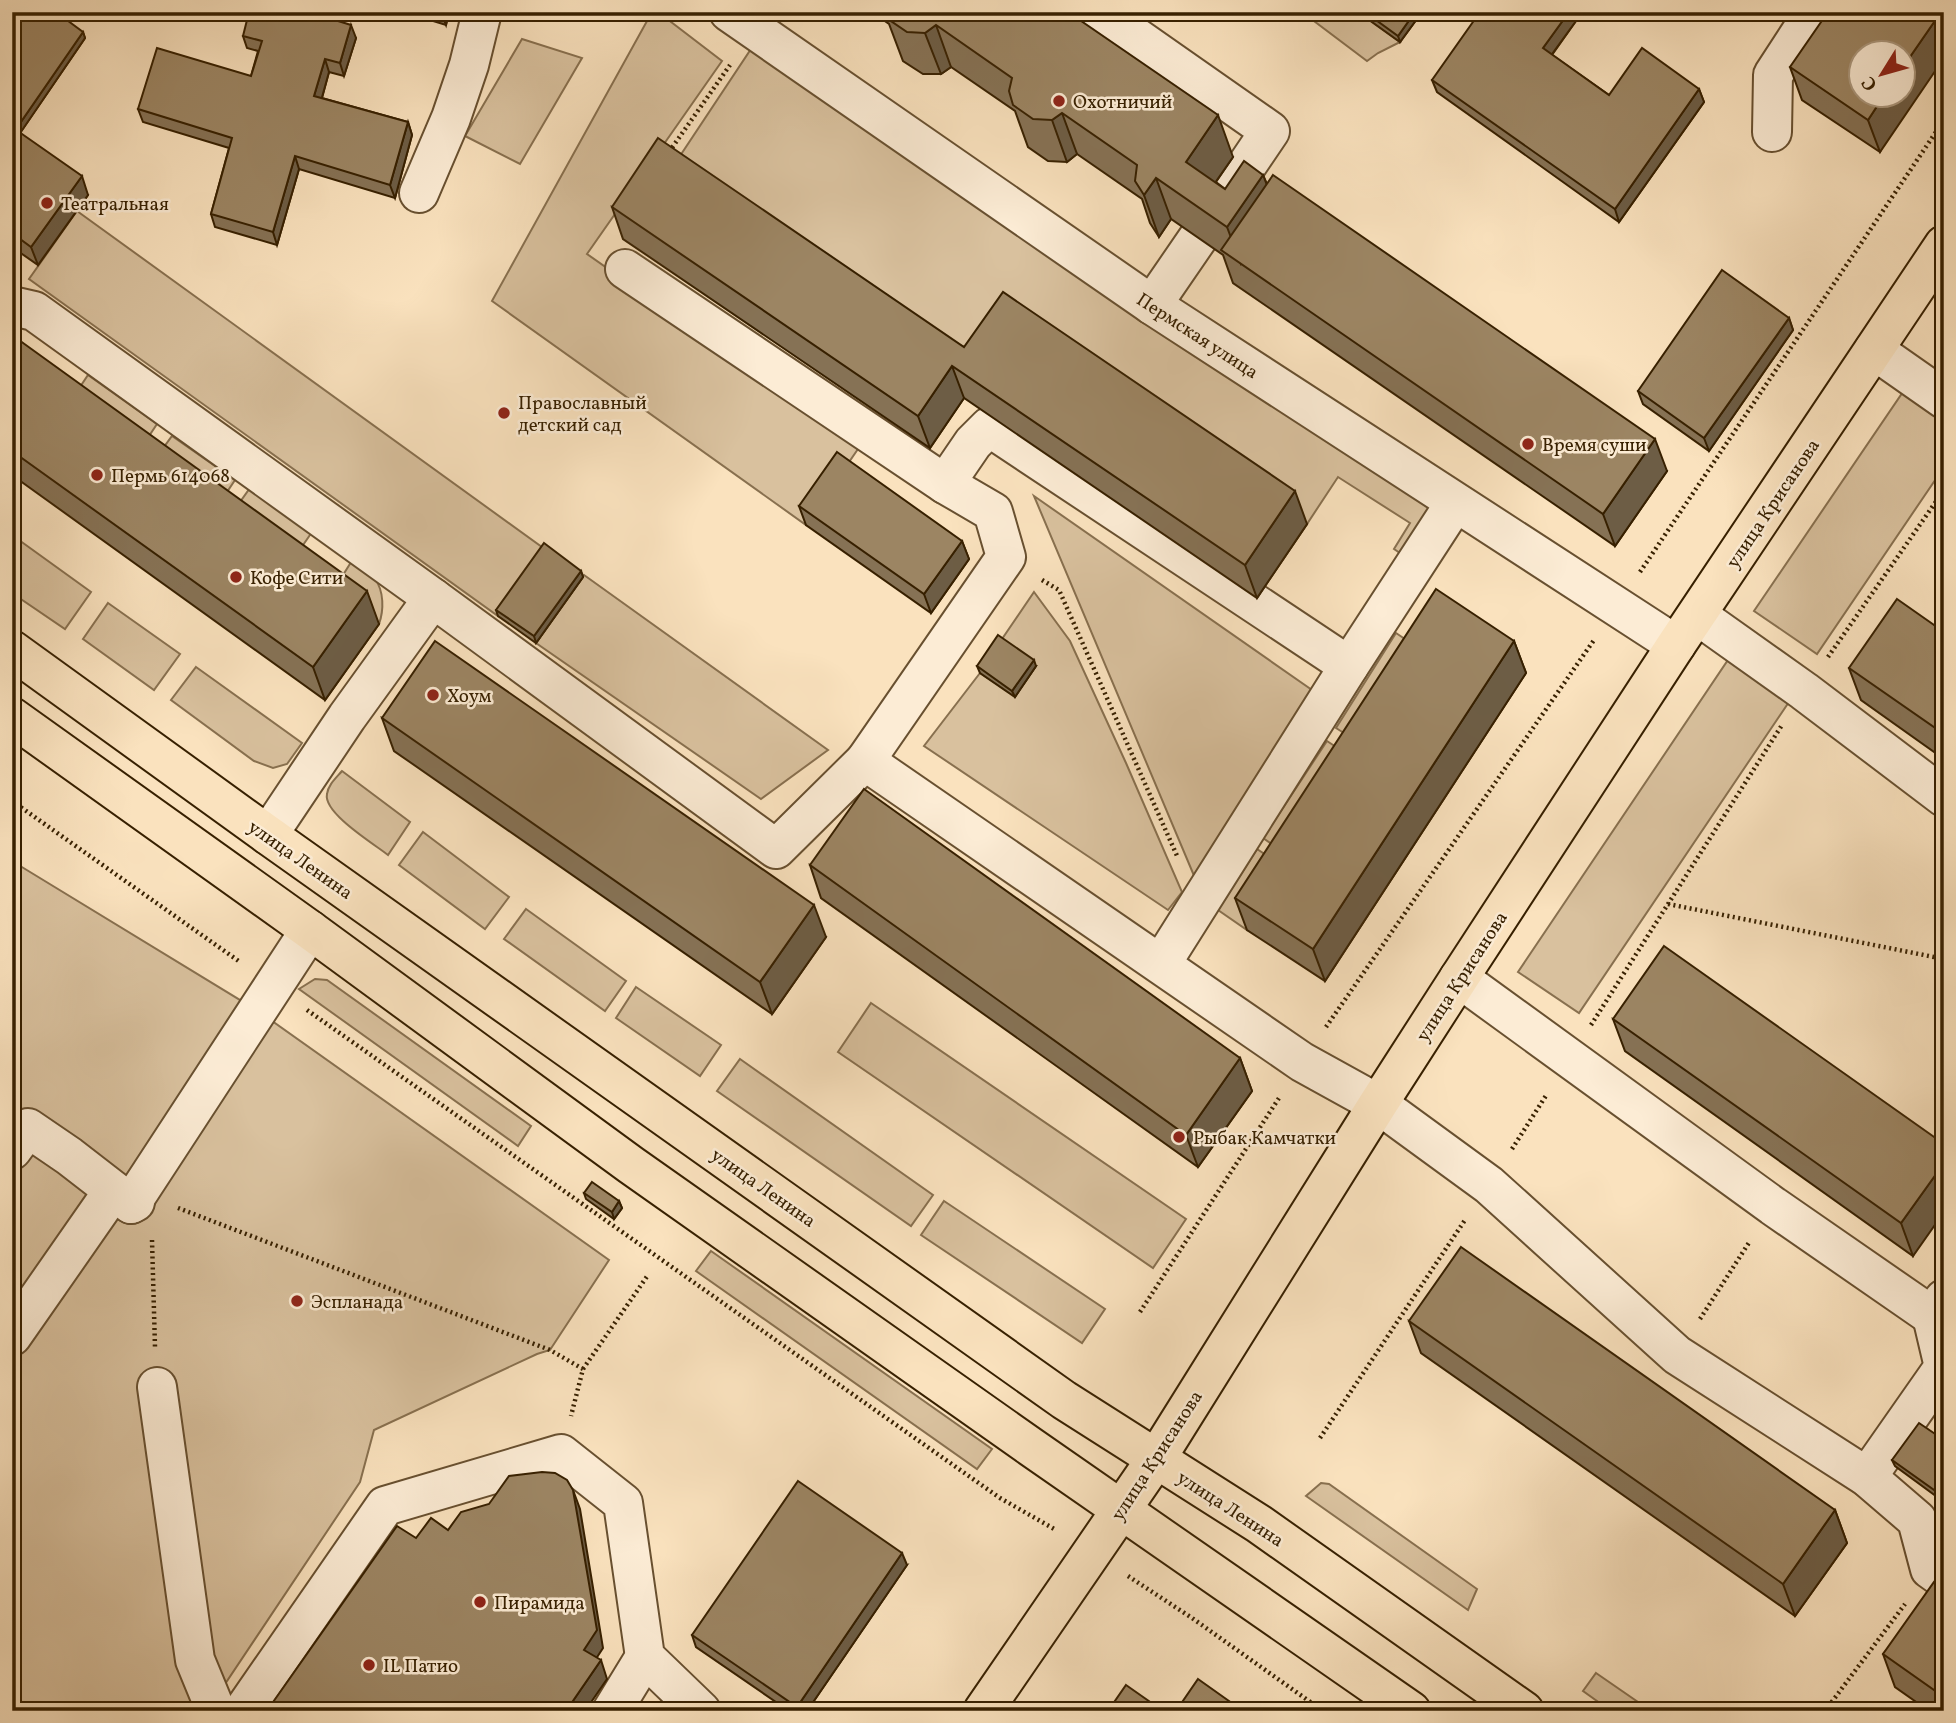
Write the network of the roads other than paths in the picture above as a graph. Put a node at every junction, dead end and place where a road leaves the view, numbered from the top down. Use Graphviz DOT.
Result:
graph roads {
  1 [pos="482,12"];
  2 [pos="1100,12"];
  3 [pos="1814,12"];
  4 [pos="742,21"];
  5 [pos="1772,132"];
  6 [pos="419,193"];
  7 [pos="1944,245"];
  8 [pos="625,269"];
  9 [pos="1152,305"];
  10 [pos="12,306"];
  11 [pos="1874,350"];
  12 [pos="1944,399"];
  13 [pos="945,484"];
  14 [pos="1455,503"];
  15 [pos="433,598"];
  16 [pos="1686,630"];
  17 [pos="12,650"];
  18 [pos="1349,666"];
  19 [pos="12,717"];
  20 [pos="865,761"];
  21 [pos="1944,797"];
  22 [pos="268,835"];
  23 [pos="310,930"];
  24 [pos="1161,964"];
  25 [pos="1459,978"];
  26 [pos="1378,1104"];
  27 [pos="12,1150"];
  28 [pos="131,1197"];
  29 [pos="1938,1307"];
  30 [pos="12,1336"];
  31 [pos="157,1387"];
  32 [pos="1156,1459"];
  33 [pos="1867,1477"];
  34 [pos="1122,1510"];
  35 [pos="1937,1574"];
  36 [pos="645,1657"];
  37 [pos="216,1711"];
  38 [pos="243,1711"];
  39 [pos="612,1711"];
  40 [pos="701,1711"];
  41 [pos="982,1711"];
  42 [pos="1411,1711"];
  43 [pos="1524,1711"];
  1 -- 6 [label="street"];
  2 -- 9 [label="street"];
  3 -- 5 [label="street"];
  4 -- 9 [label="street, Пермская улица"];
  7 -- 11 [label="main road, улица Крисанова"];
  8 -- 13 [label="street"];
  9 -- 14 [label="street, Пермская улица"];
  10 -- 15 [label="street"];
  11 -- 12 [label="street"];
  11 -- 16 [label="main road, улица Крисанова"];
  13 -- 18 [label="street"];
  13 -- 20 [label="street"];
  14 -- 16 [label="street, Пермская улица"];
  14 -- 18 [label="street"];
  15 -- 20 [label="street"];
  15 -- 22 [label="street"];
  16 -- 21 [label="street, Пермская улица"];
  16 -- 25 [label="main road, улица Крисанова"];
  17 -- 22 [label="main road, улица Ленина"];
  18 -- 24 [label="street"];
  19 -- 23 [label="main road"];
  20 -- 24 [label="street"];
  22 -- 32 [label="main road, улица Ленина"];
  23 -- 28 [label="street"];
  23 -- 34 [label="main road"];
  24 -- 26 [label="street"];
  25 -- 26 [label="main road, улица Крисанова"];
  25 -- 29 [label="street"];
  26 -- 32 [label="main road, улица Крисанова"];
  26 -- 33 [label="street"];
  27 -- 28 [label="street"];
  28 -- 30 [label="street"];
  29 -- 33 [label="street"];
  31 -- 37 [label="street"];
  32 -- 34 [label="main road, улица Крисанова"];
  32 -- 43 [label="main road, улица Ленина"];
  33 -- 35 [label="street"];
  34 -- 41 [label="main road, улица Крисанова"];
  34 -- 42 [label="main road"];
  36 -- 38 [label="street"];
  36 -- 39 [label="street"];
  36 -- 40 [label="street"];
}
